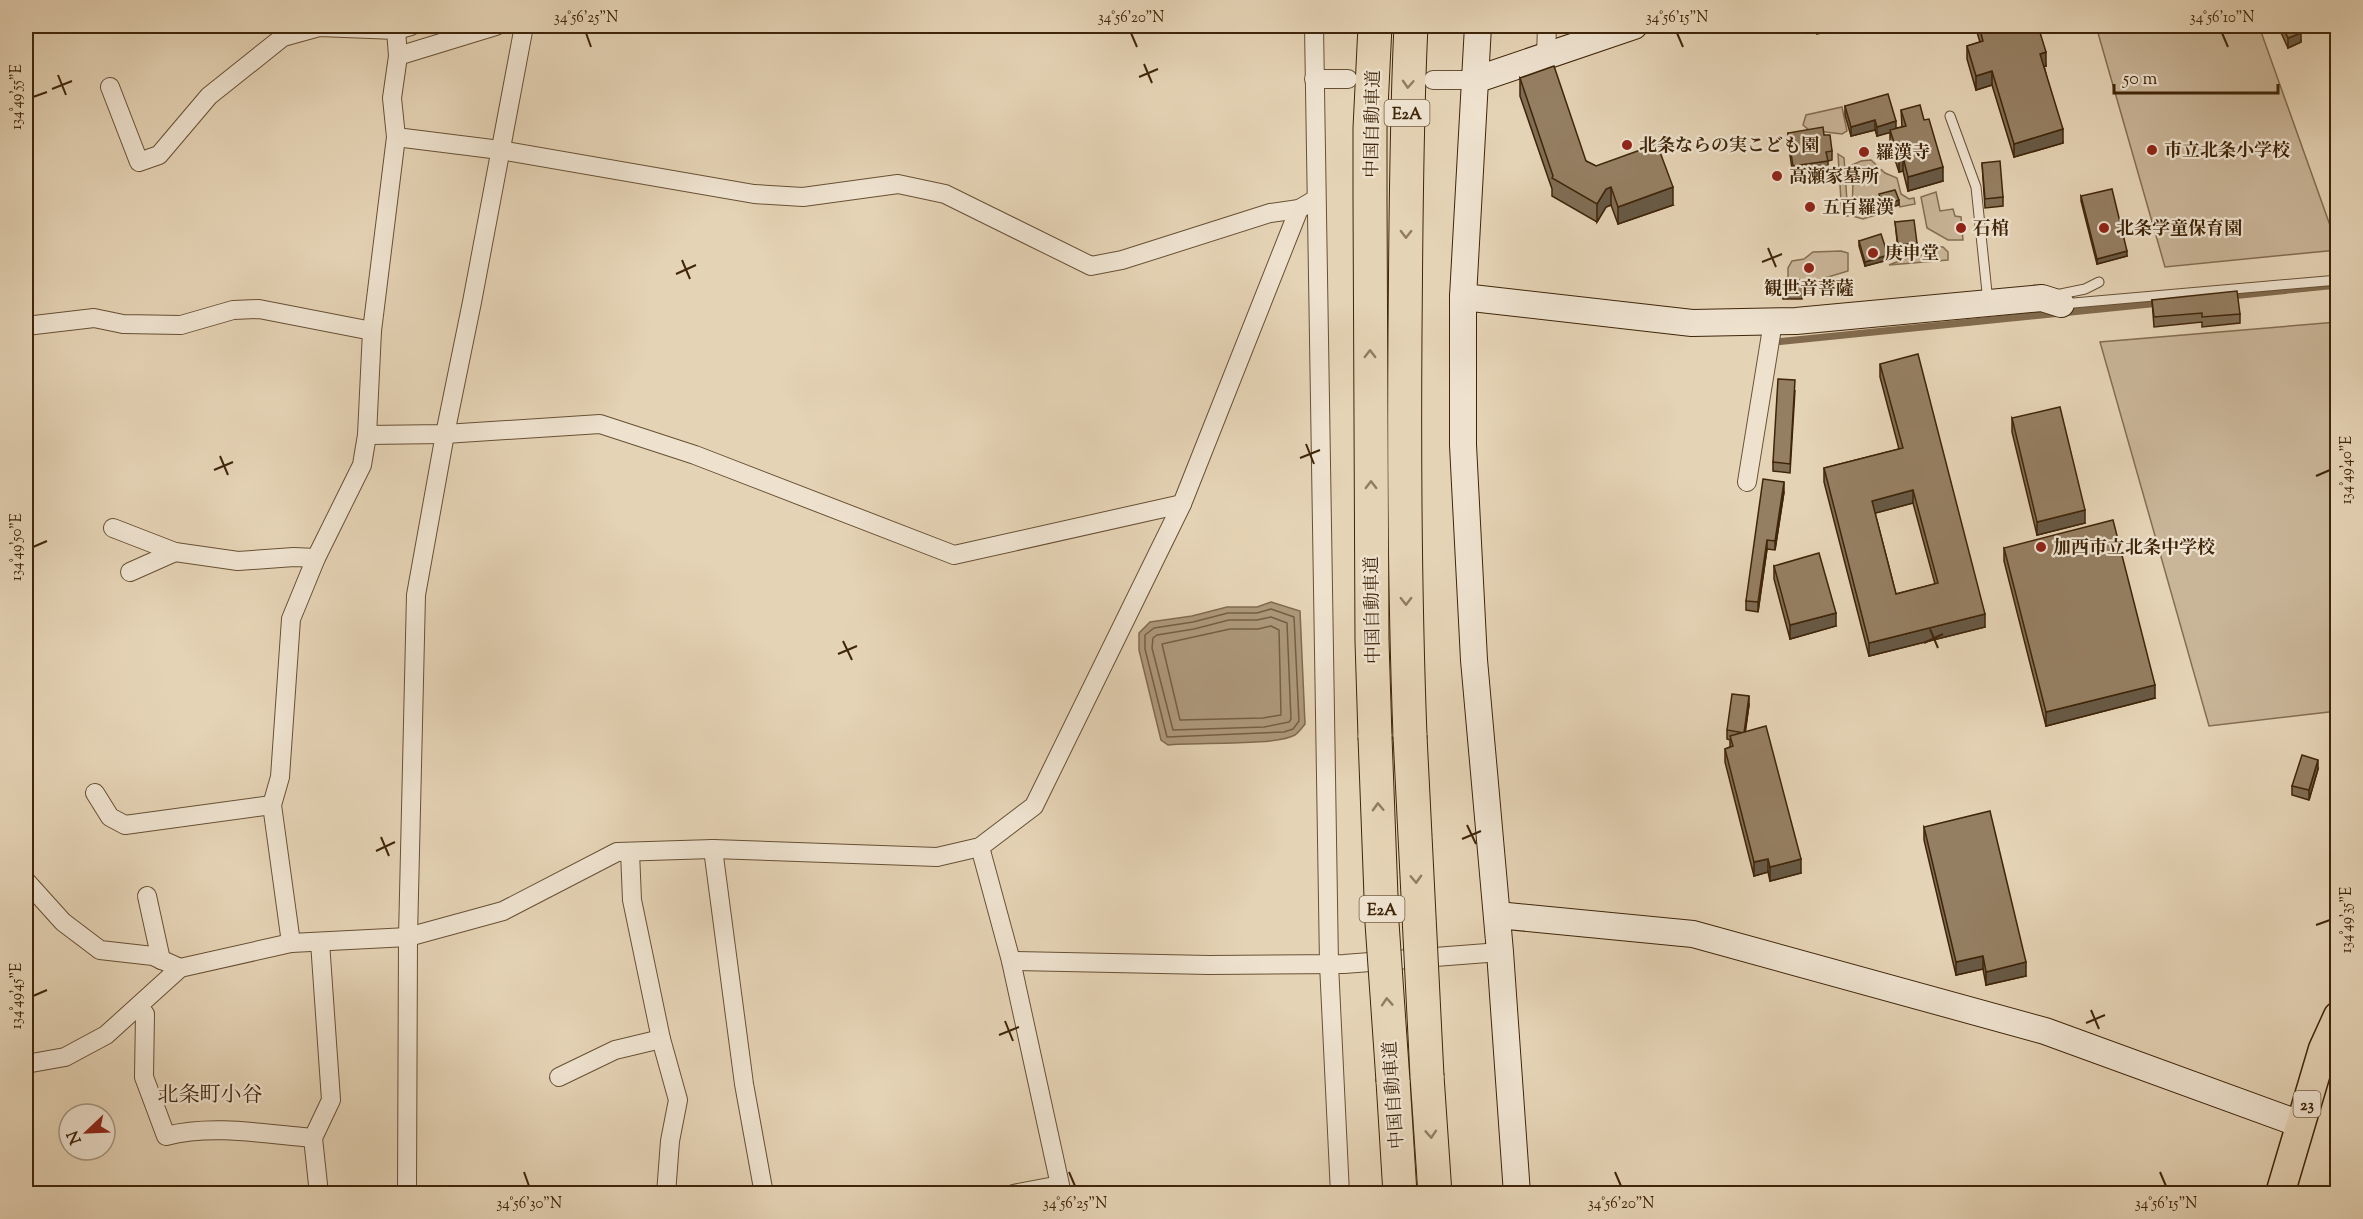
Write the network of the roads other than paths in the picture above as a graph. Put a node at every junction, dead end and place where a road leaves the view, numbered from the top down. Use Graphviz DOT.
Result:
graph roads {
  1 [pos="496,26"];
  2 [pos="524,26"];
  3 [pos="1314,26"];
  4 [pos="1375,26"];
  5 [pos="1411,26"];
  6 [pos="1478,26"];
  7 [pos="1547,26"];
  8 [pos="1634,26"];
  9 [pos="399,27"];
  10 [pos="1546,55"];
  11 [pos="398,56"];
  12 [pos="1314,79"];
  13 [pos="1348,79"];
  14 [pos="1432,80"];
  15 [pos="1475,80"];
  16 [pos="110,87"];
  17 [pos="1950,116"];
  18 [pos="396,137"];
  19 [pos="500,150"];
  20 [pos="1316,199"];
  21 [pos="1299,209"];
  22 [pos="2337,280"];
  23 [pos="2099,282"];
  24 [pos="1463,297"];
  25 [pos="2052,301"];
  26 [pos="1988,302"];
  27 [pos="1773,322"];
  28 [pos="26,326"];
  29 [pos="372,331"];
  30 [pos="445,434"];
  31 [pos="368,435"];
  32 [pos="1747,482"];
  33 [pos="1182,504"];
  34 [pos="113,528"];
  35 [pos="175,552"];
  36 [pos="316,558"];
  37 [pos="130,572"];
  38 [pos="95,793"];
  39 [pos="272,805"];
  40 [pos="981,847"];
  41 [pos="713,849"];
  42 [pos="630,852"];
  43 [pos="26,881"];
  44 [pos="147,896"];
  45 [pos="1497,915"];
  46 [pos="408,938"];
  47 [pos="320,942"];
  48 [pos="291,943"];
  49 [pos="1500,952"];
  50 [pos="161,960"];
  51 [pos="1011,961"];
  52 [pos="1329,964"];
  53 [pos="180,968"];
  54 [pos="139,1007"];
  55 [pos="2337,1016"];
  56 [pos="662,1039"];
  57 [pos="26,1064"];
  58 [pos="559,1077"];
  59 [pos="2300,1124"];
  60 [pos="313,1138"];
  61 [pos="319,1194"];
  62 [pos="407,1194"];
  63 [pos="666,1194"];
  64 [pos="764,1194"];
  65 [pos="1013,1194"];
  66 [pos="1340,1194"];
  67 [pos="1400,1194"];
  68 [pos="1435,1194"];
  69 [pos="1517,1194"];
  70 [pos="2280,1194"];
  1 -- 11 [label="street"];
  2 -- 19 [label="street"];
  3 -- 12 [label="street"];
  67 -- 4 [label="highway, 中国自動車道 / E2A, one-way, bridge"];
  5 -- 68 [label="highway, 中国自動車道 / E2A, one-way, bridge"];
  6 -- 15 [label="street"];
  7 -- 10 [label="street"];
  8 -- 10 [label="street"];
  9 -- 11 [label="street"];
  9 -- 16 [label="street"];
  10 -- 15 [label="street"];
  11 -- 18 [label="street"];
  12 -- 13 [label="street"];
  12 -- 20 [label="street"];
  14 -- 15 [label="street"];
  15 -- 24 [label="street"];
  17 -- 26 [label="lane"];
  18 -- 19 [label="street"];
  18 -- 29 [label="street"];
  19 -- 21 [label="street"];
  19 -- 30 [label="street"];
  20 -- 21 [label="street"];
  20 -- 52 [label="street"];
  21 -- 33 [label="street"];
  22 -- 25 [label="lane"];
  23 -- 25 [label="lane"];
  24 -- 27 [label="street"];
  24 -- 45 [label="street"];
  25 -- 26 [label="street"];
  26 -- 27 [label="street"];
  27 -- 32 [label="street"];
  28 -- 29 [label="street"];
  29 -- 31 [label="street"];
  30 -- 31 [label="street"];
  30 -- 33 [label="street"];
  30 -- 46 [label="street"];
  31 -- 36 [label="street"];
  33 -- 40 [label="street"];
  34 -- 35 [label="street"];
  35 -- 36 [label="street"];
  35 -- 37 [label="street"];
  36 -- 39 [label="street"];
  38 -- 39 [label="street"];
  39 -- 48 [label="street"];
  40 -- 41 [label="street"];
  40 -- 51 [label="street"];
  41 -- 42 [label="street"];
  41 -- 64 [label="street"];
  42 -- 46 [label="street"];
  42 -- 56 [label="street"];
  43 -- 50 [label="street"];
  44 -- 50 [label="street"];
  45 -- 49 [label="street"];
  45 -- 59 [label="street"];
  46 -- 47 [label="street"];
  46 -- 62 [label="street"];
  47 -- 48 [label="street"];
  47 -- 60 [label="street"];
  48 -- 53 [label="street"];
  49 -- 52 [label="street"];
  49 -- 69 [label="street"];
  50 -- 53 [label="street"];
  51 -- 52 [label="street"];
  51 -- 65 [label="street"];
  52 -- 66 [label="street"];
  53 -- 54 [label="street"];
  54 -- 57 [label="street"];
  54 -- 60 [label="street"];
  55 -- 59 [label="main road, 23"];
  56 -- 58 [label="street"];
  56 -- 63 [label="street"];
  59 -- 70 [label="main road, 23"];
  60 -- 61 [label="street"];
}
